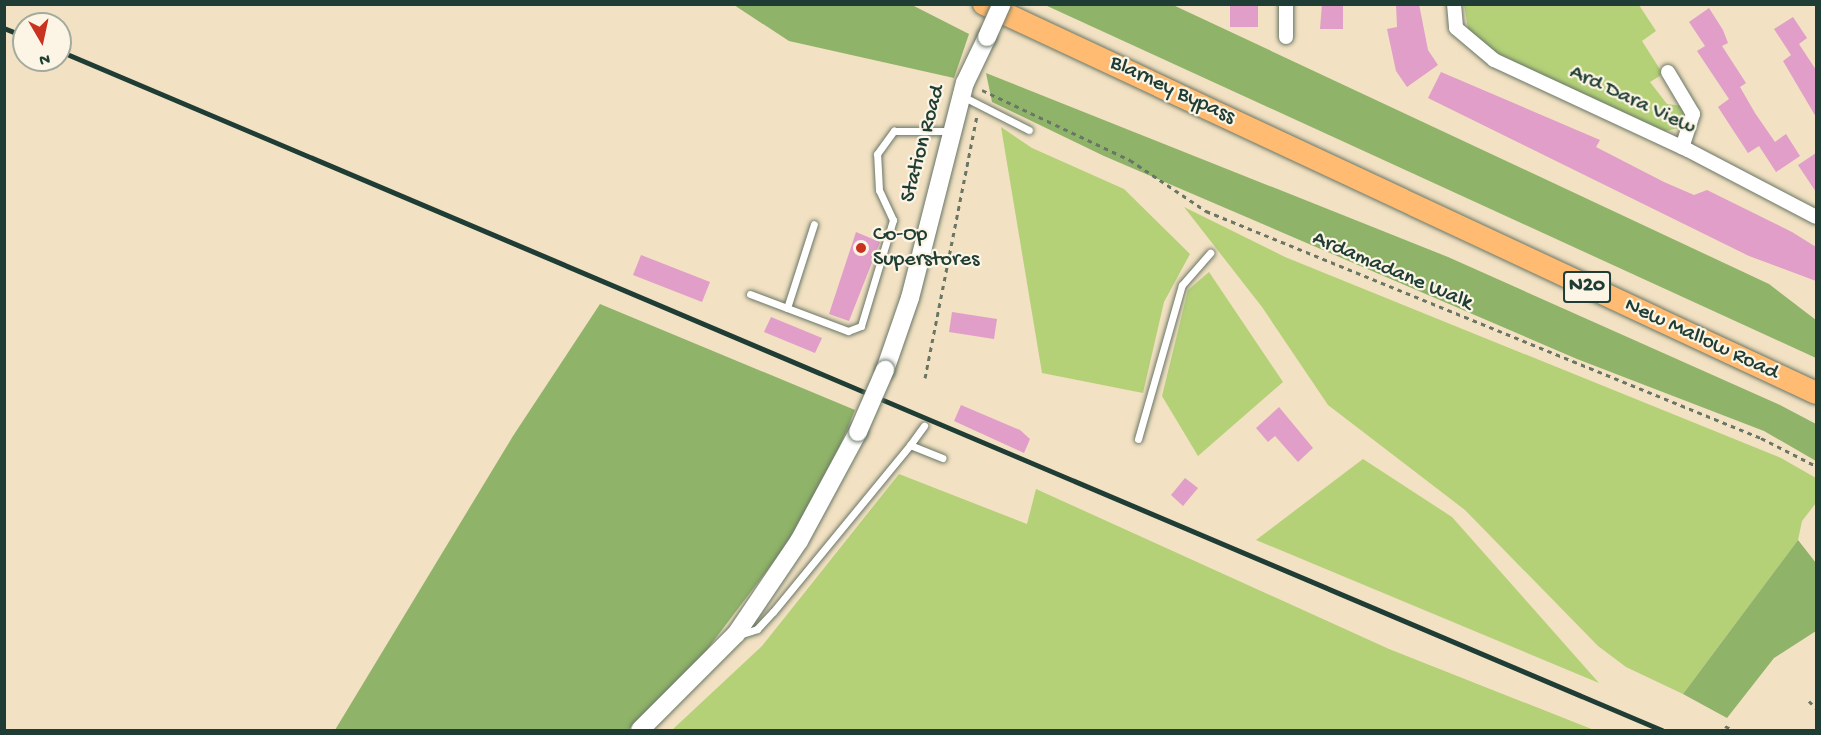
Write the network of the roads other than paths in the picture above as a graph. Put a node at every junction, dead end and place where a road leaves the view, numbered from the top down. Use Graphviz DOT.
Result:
graph roads {
  1 [pos="984,4"];
  2 [pos="1002,4"];
  3 [pos="1286,4"];
  4 [pos="1454,4"];
  5 [pos="1286,37"];
  6 [pos="1668,72"];
  7 [pos="961,96"];
  8 [pos="1029,130"];
  9 [pos="952,131"];
  10 [pos="1682,147"];
  11 [pos="1359,179"];
  12 [pos="1816,217"];
  13 [pos="814,224"];
  14 [pos="1210,253"];
  15 [pos="750,294"];
  16 [pos="787,308"];
  17 [pos="1816,393"];
  18 [pos="924,426"];
  19 [pos="1138,439"];
  20 [pos="910,445"];
  21 [pos="942,458"];
  22 [pos="736,634"];
  23 [pos="640,730"];
  1 -- 11 [label="highway, Blarney Bypass / N20"];
  2 -- 7 [label="street, Station Road, bridge"];
  3 -- 5 [label="street"];
  4 -- 10 [label="street, Ard Dara View"];
  6 -- 10 [label="street"];
  7 -- 8 [label="lane"];
  7 -- 9 [label="street, Station Road"];
  9 -- 16 [label="lane"];
  9 -- 22 [label="street, Station Road, bridge"];
  10 -- 12 [label="street, Ard Dara View"];
  11 -- 17 [label="highway, New Mallow Road / N20"];
  13 -- 16 [label="lane"];
  14 -- 19 [label="lane"];
  15 -- 16 [label="lane"];
  18 -- 20 [label="lane"];
  20 -- 21 [label="lane"];
  20 -- 22 [label="lane"];
  22 -- 23 [label="street, Station Road"];
}
